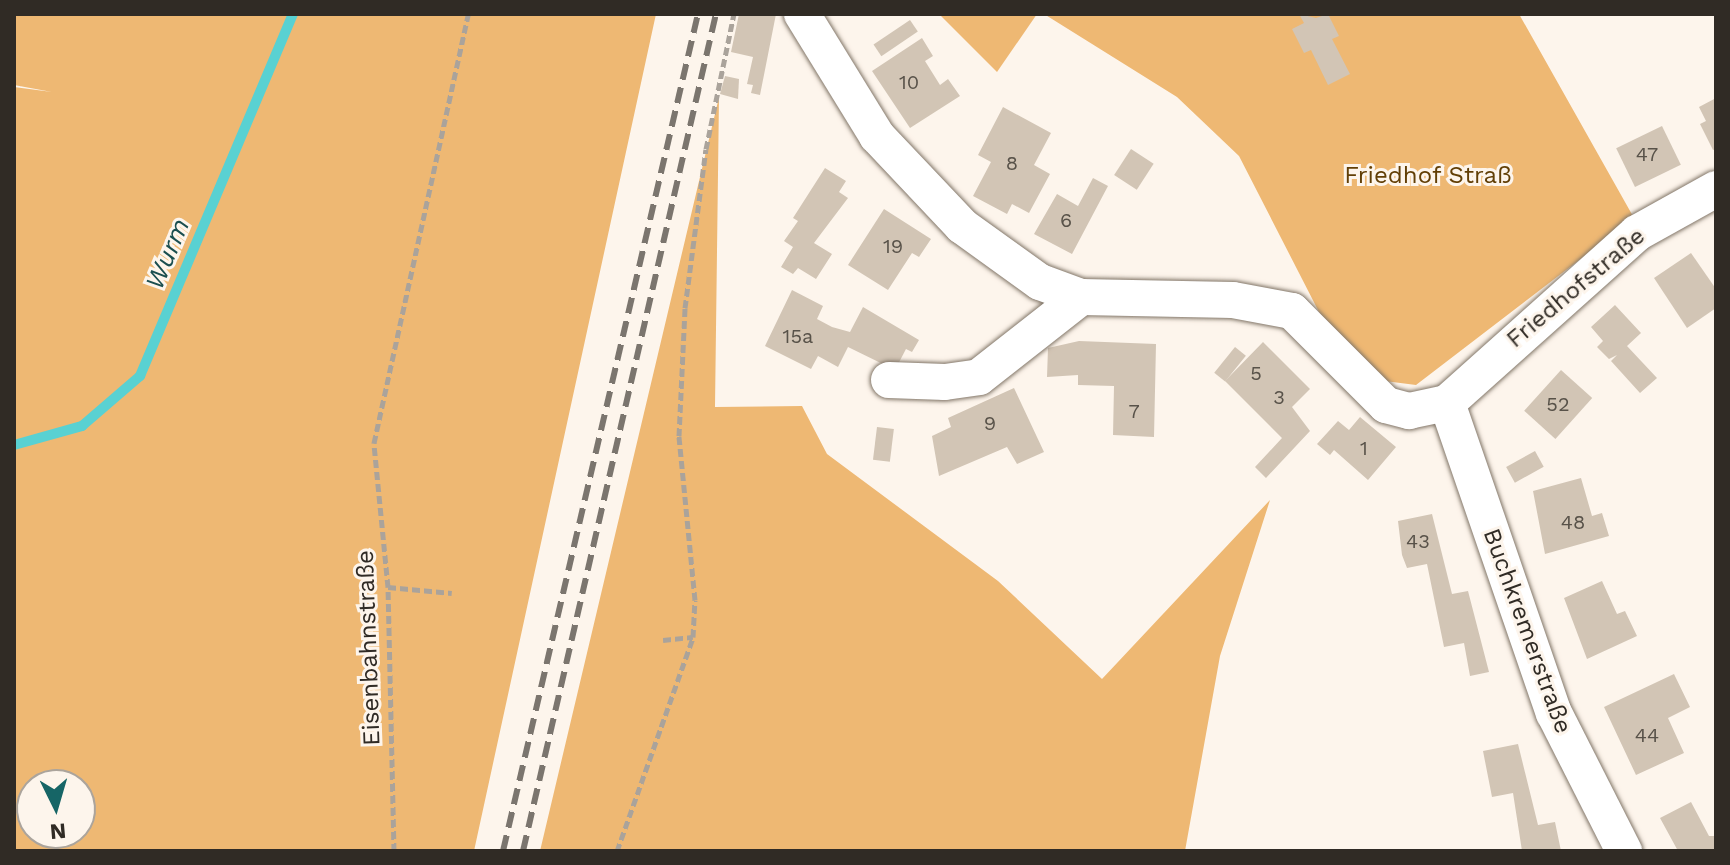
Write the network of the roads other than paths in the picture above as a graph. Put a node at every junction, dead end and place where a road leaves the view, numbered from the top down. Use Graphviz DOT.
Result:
graph roads {
  1 [pos="802,14"];
  2 [pos="1716,189"];
  3 [pos="1081,297"];
  4 [pos="889,380"];
  5 [pos="1447,403"];
  6 [pos="1624,851"];
  1 -- 3 [label="street"];
  2 -- 5 [label="street, Friedhofstraße"];
  3 -- 4 [label="street"];
  3 -- 5 [label="street"];
  5 -- 6 [label="street, Buchkremerstraße"];
}
